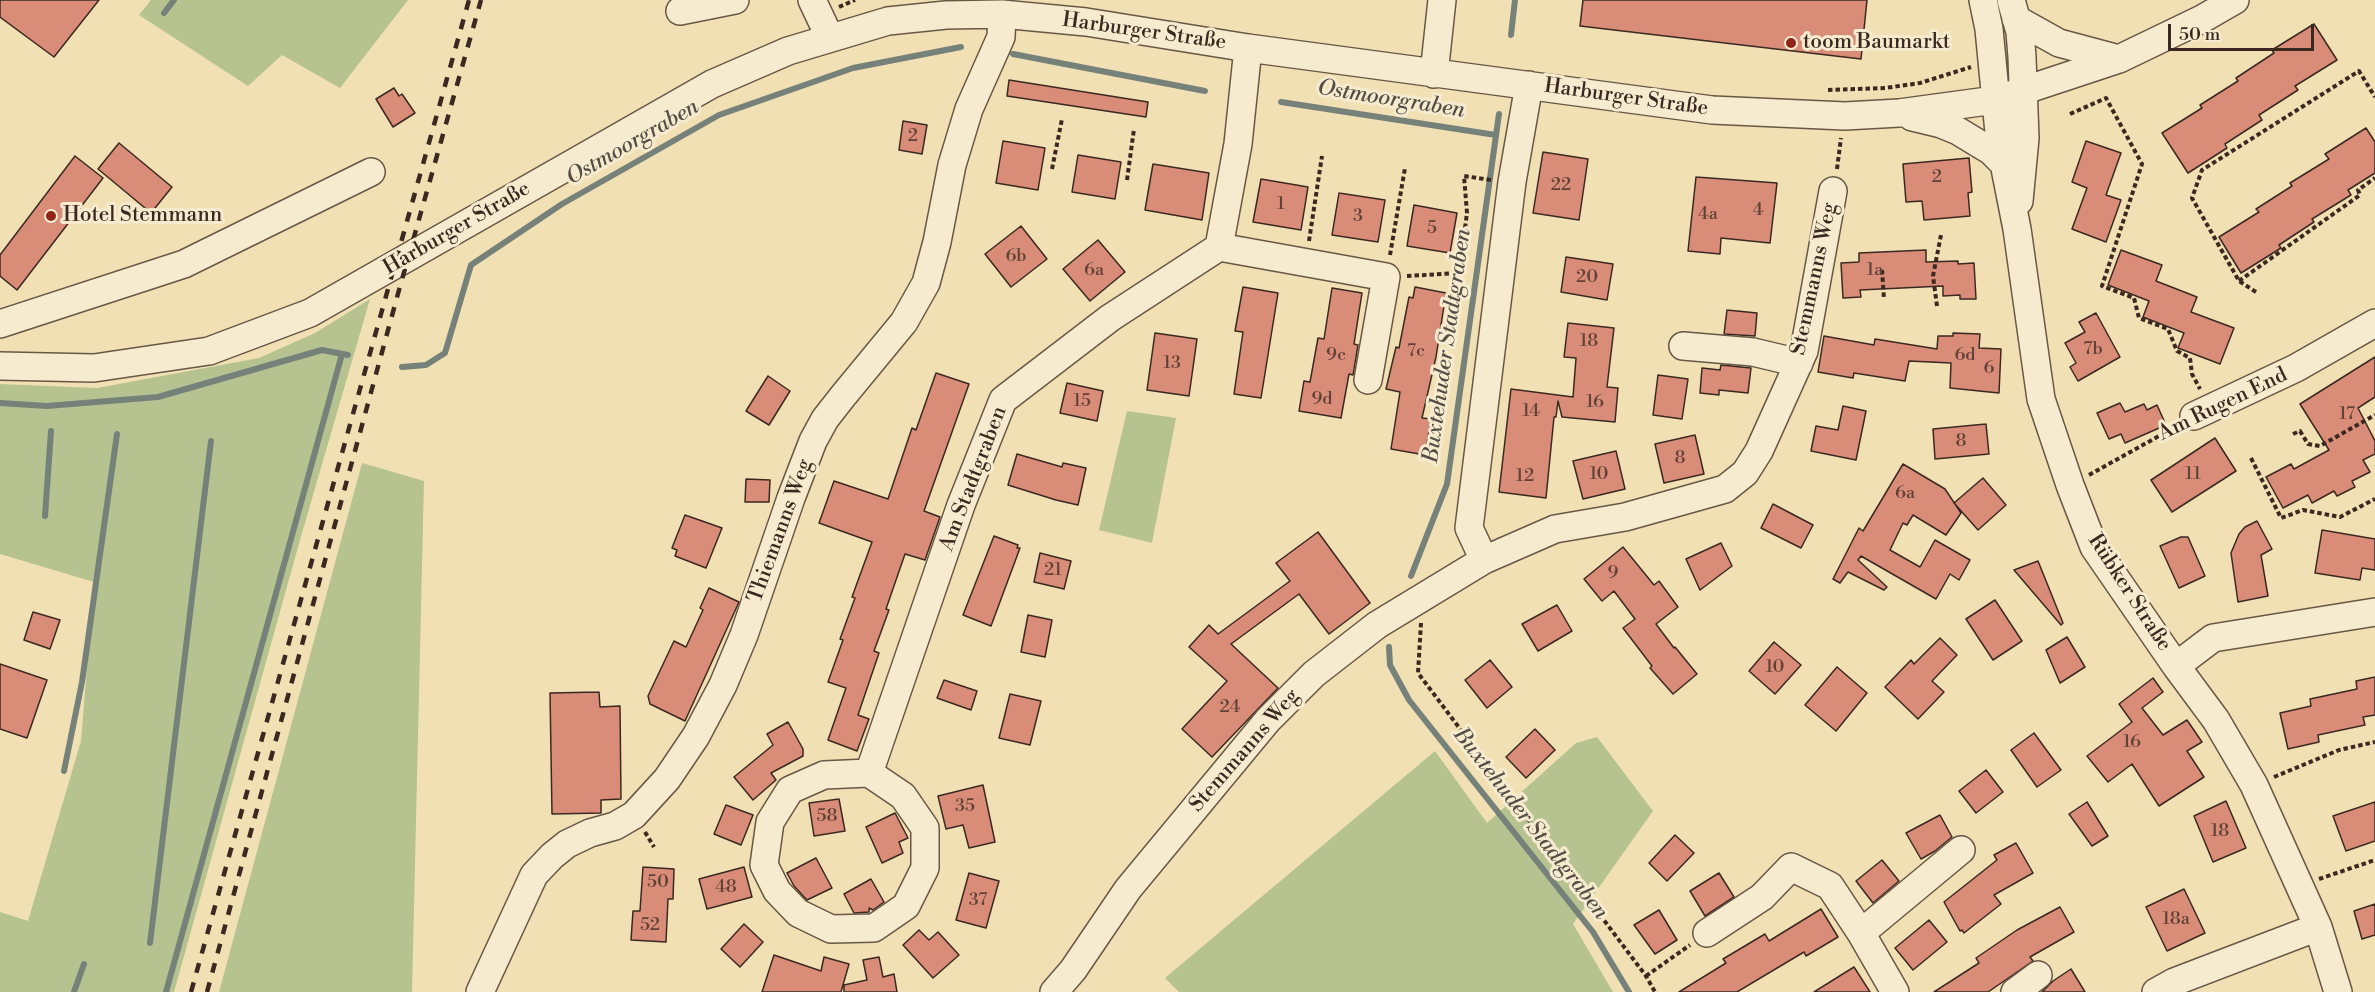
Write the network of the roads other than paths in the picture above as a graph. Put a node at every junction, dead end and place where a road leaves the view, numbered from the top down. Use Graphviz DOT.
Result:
graph roads {
  1 [pos="735,0"];
  2 [pos="1442,0"];
  3 [pos="1983,0"];
  4 [pos="2235,0"];
  5 [pos="680,10"];
  6 [pos="2013,10"];
  7 [pos="1002,14"];
  8 [pos="821,18"];
  9 [pos="1248,48"];
  10 [pos="2119,59"];
  11 [pos="1434,74"];
  12 [pos="1529,86"];
  13 [pos="2024,90"];
  14 [pos="1995,100"];
  15 [pos="1899,113"];
  16 [pos="2004,164"];
  17 [pos="371,172"];
  18 [pos="1833,192"];
  19 [pos="2017,229"];
  20 [pos="1219,247"];
  21 [pos="2375,323"];
  22 [pos="1,324"];
  23 [pos="1683,346"];
  24 [pos="1798,363"];
  25 [pos="6,366"];
  26 [pos="1368,380"];
  27 [pos="2203,412"];
  28 [pos="1484,560"];
  29 [pos="2375,612"];
  30 [pos="2176,666"];
  31 [pos="869,773"];
  32 [pos="1961,850"];
  33 [pos="2318,927"];
  34 [pos="1707,933"];
  35 [pos="1861,933"];
  36 [pos="2038,975"];
  37 [pos="1077,981"];
  38 [pos="480,992"];
  39 [pos="1054,992"];
  40 [pos="1894,992"];
  41 [pos="2015,992"];
  42 [pos="2156,992"];
  43 [pos="2338,992"];
  1 -- 5 [label="street"];
  2 -- 11 [label="street"];
  3 -- 14 [label="street, Rübker Straße"];
  4 -- 10 [label="street, Harburger Straße"];
  6 -- 10 [label="street"];
  6 -- 13 [label="street, Rübker Straße"];
  7 -- 8 [label="street, Harburger Straße"];
  7 -- 9 [label="street, Harburger Straße"];
  7 -- 38 [label="street, Thiemanns Weg"];
  8 -- 25 [label="street, Harburger Straße"];
  9 -- 11 [label="street, Harburger Straße"];
  9 -- 20 [label="street"];
  10 -- 13 [label="street, Harburger Straße"];
  11 -- 12 [label="street, Harburger Straße"];
  12 -- 15 [label="street, Harburger Straße"];
  12 -- 28 [label="street"];
  13 -- 14 [label="street, Harburger Straße"];
  13 -- 19 [label="street, Rübker Straße"];
  14 -- 15 [label="street, Harburger Straße"];
  14 -- 16 [label="street, Rübker Straße"];
  15 -- 16 [label="street"];
  16 -- 19 [label="street, Rübker Straße"];
  17 -- 22 [label="street"];
  18 -- 24 [label="street, Stemmanns Weg"];
  19 -- 30 [label="street, Rübker Straße"];
  20 -- 26 [label="street"];
  20 -- 31 [label="street, Am Stadtgraben"];
  21 -- 27 [label="street, Am Rugen End"];
  22 -- 25 [label="street"];
  23 -- 24 [label="street"];
  24 -- 28 [label="street, Stemmanns Weg"];
  28 -- 37 [label="street, Stemmanns Weg"];
  29 -- 30 [label="street"];
  30 -- 33 [label="street, Rübker Straße"];
  31 -- 31 [label="street"];
  32 -- 35 [label="street"];
  33 -- 42 [label="street"];
  33 -- 43 [label="street, Rübker Straße"];
  34 -- 35 [label="street"];
  35 -- 40 [label="street"];
  36 -- 41 [label="street"];
  37 -- 39 [label="street, Stemmanns Weg"];
}
